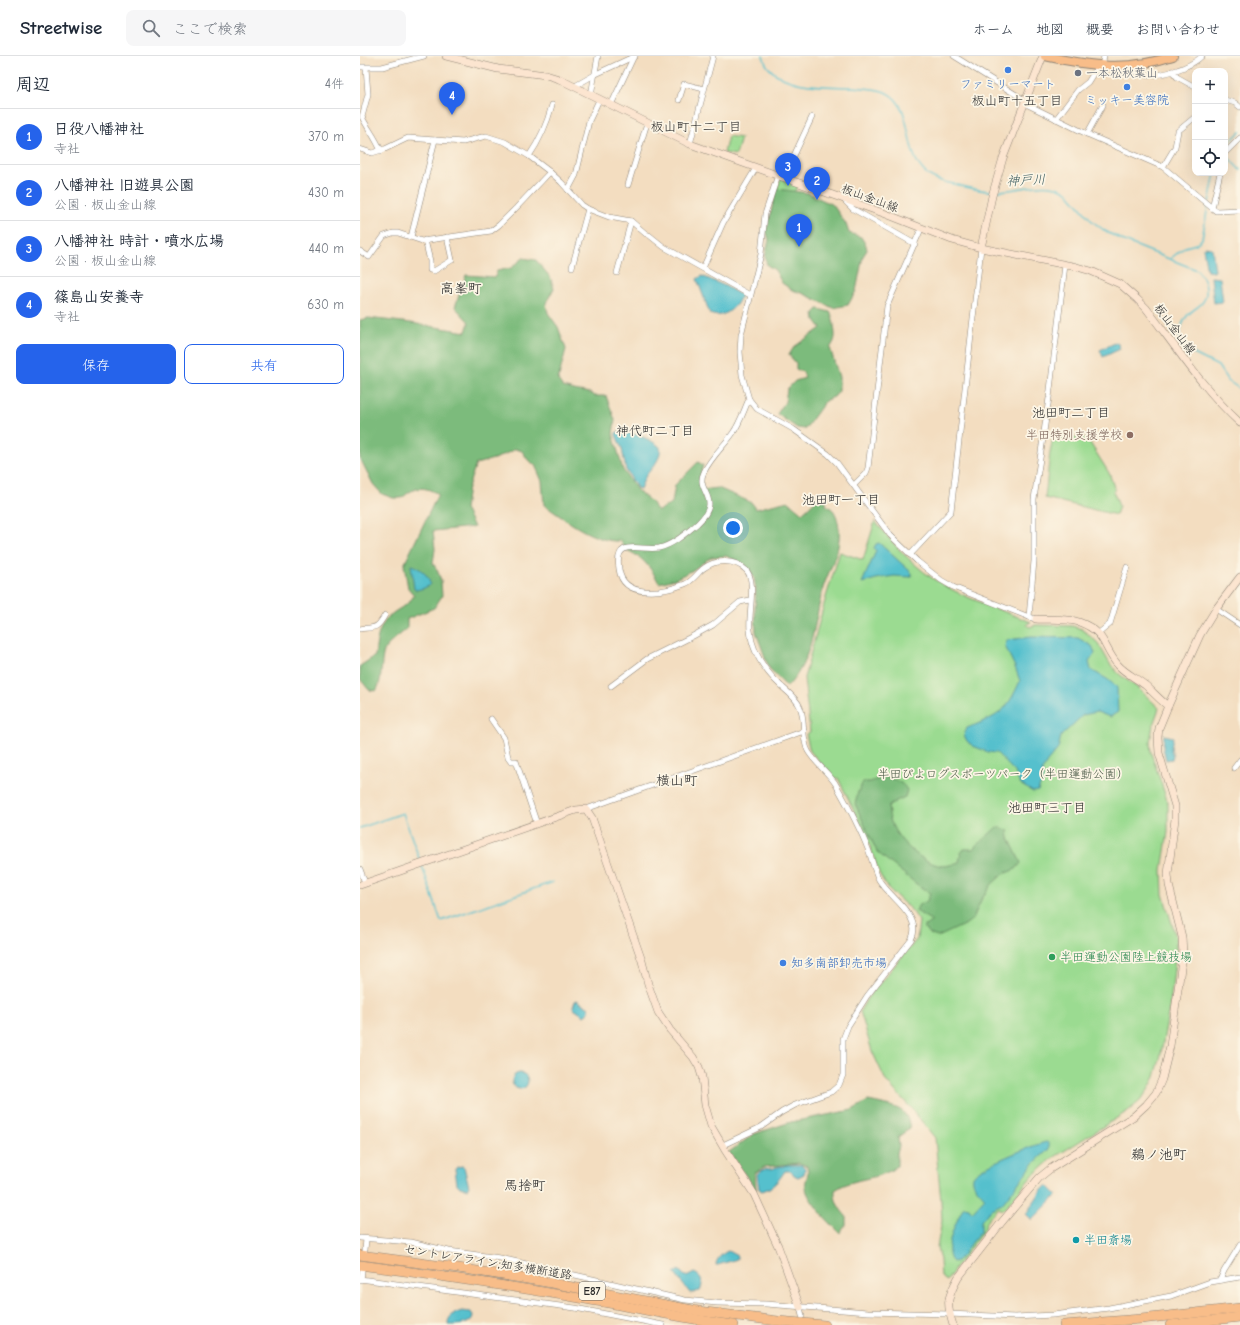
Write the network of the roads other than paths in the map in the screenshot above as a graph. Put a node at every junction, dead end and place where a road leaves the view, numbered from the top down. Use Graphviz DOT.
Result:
graph roads {
  1 [pos="424,56"];
  2 [pos="446,56"];
  3 [pos="598,56"];
  4 [pos="635,56"];
  5 [pos="712,56"];
  6 [pos="954,56"];
  7 [pos="1044,56"];
  8 [pos="1104,56"];
  9 [pos="1173,56"];
  10 [pos="1202,56"];
  11 [pos="457,57"];
  12 [pos="1160,58"];
  13 [pos="1100,66"];
  14 [pos="1128,66"];
  15 [pos="360,67"];
  16 [pos="366,68"];
  17 [pos="1172,71"];
  18 [pos="593,76"];
  19 [pos="1192,85"];
  20 [pos="575,86"];
  21 [pos="704,89"];
  22 [pos="591,95"];
  23 [pos="599,100"];
  24 [pos="679,100"];
  25 [pos="1228,101"];
  26 [pos="1025,102"];
  27 [pos="552,105"];
  28 [pos="611,105"];
  29 [pos="1103,105"];
  30 [pos="1240,107"];
  31 [pos="812,117"];
  32 [pos="1056,119"];
  33 [pos="1192,119"];
  34 [pos="647,123"];
  35 [pos="1087,134"];
  36 [pos="1240,138"];
  37 [pos="435,140"];
  38 [pos="690,144"];
  39 [pos="360,149"];
  40 [pos="1228,150"];
  41 [pos="381,151"];
  42 [pos="529,156"];
  43 [pos="1163,167"];
  44 [pos="756,168"];
  45 [pos="550,172"];
  46 [pos="781,176"];
  47 [pos="1219,176"];
  48 [pos="628,186"];
  49 [pos="568,190"];
  50 [pos="844,200"];
  51 [pos="1212,208"];
  52 [pos="588,209"];
  53 [pos="1240,210"];
  54 [pos="631,221"];
  55 [pos="921,229"];
  56 [pos="411,237"];
  57 [pos="447,237"];
  58 [pos="425,240"];
  59 [pos="914,244"];
  60 [pos="981,248"];
  61 [pos="360,251"];
  62 [pos="1066,265"];
  63 [pos="572,267"];
  64 [pos="703,268"];
  65 [pos="617,273"];
  66 [pos="750,295"];
  67 [pos="749,399"];
  68 [pos="1240,422"];
  69 [pos="854,485"];
  70 [pos="910,555"];
  71 [pos="1127,567"];
  72 [pos="1240,577"];
  73 [pos="750,600"];
  74 [pos="1216,609"];
  75 [pos="385,615"];
  76 [pos="1032,618"];
  77 [pos="1240,625"];
  78 [pos="360,629"];
  79 [pos="1099,633"];
  80 [pos="612,686"];
  81 [pos="1168,706"];
  82 [pos="491,719"];
  83 [pos="804,731"];
  84 [pos="1240,760"];
  85 [pos="1234,768"];
  86 [pos="586,809"];
  87 [pos="537,824"];
  88 [pos="360,869"];
  89 [pos="363,884"];
  90 [pos="723,1145"];
  91 [pos="360,1238"];
  92 [pos="366,1239"];
  93 [pos="1240,1245"];
  94 [pos="362,1253"];
  95 [pos="361,1268"];
  96 [pos="554,1269"];
  97 [pos="1240,1276"];
  98 [pos="551,1278"];
  99 [pos="361,1280"];
  100 [pos="1220,1280"];
  101 [pos="800,1307"];
  102 [pos="1240,1308"];
  103 [pos="949,1314"];
  104 [pos="802,1316"];
  105 [pos="1240,1317"];
  106 [pos="663,1325"];
  107 [pos="734,1325"];
  108 [pos="825,1325"];
  109 [pos="953,1325"];
  110 [pos="1064,1325"];
  111 [pos="1170,1325"];
  1 -- 16 [label="street"];
  2 -- 11 [label="street, 板山金山線"];
  3 -- 18 [label="street"];
  4 -- 18 [label="street"];
  4 -- 28 [label="street"];
  5 -- 21 [label="street"];
  6 -- 26 [label="street"];
  7 -- 13 [label="main road"];
  7 -- 26 [label="street"];
  8 -- 13 [label="street"];
  9 -- 12 [label="main road"];
  10 -- 17 [label="street"];
  11 -- 20 [label="street, 板山金山線"];
  12 -- 14 [label="main road"];
  13 -- 14 [label="main road"];
  13 -- 32 [label="street"];
  14 -- 17 [label="street"];
  15 -- 16 [label="street"];
  16 -- 41 [label="street"];
  17 -- 19 [label="street"];
  18 -- 20 [label="street"];
  18 -- 22 [label="street"];
  20 -- 22 [label="street, 板山金山線"];
  21 -- 24 [label="street"];
  21 -- 38 [label="street"];
  22 -- 23 [label="street, 板山金山線"];
  23 -- 28 [label="street, 板山金山線"];
  23 -- 49 [label="street"];
  25 -- 30 [label="street"];
  26 -- 32 [label="street"];
  26 -- 60 [label="street"];
  27 -- 42 [label="street"];
  28 -- 34 [label="street, 板山金山線"];
  29 -- 35 [label="street"];
  31 -- 46 [label="street"];
  32 -- 35 [label="street"];
  33 -- 43 [label="street"];
  34 -- 38 [label="street, 板山金山線"];
  34 -- 48 [label="street"];
  35 -- 43 [label="street"];
  36 -- 40 [label="street"];
  37 -- 41 [label="street"];
  37 -- 42 [label="street"];
  37 -- 56 [label="street"];
  38 -- 44 [label="street, 板山金山線"];
  39 -- 41 [label="street"];
  42 -- 45 [label="street"];
  43 -- 51 [label="street"];
  44 -- 46 [label="street, 板山金山線"];
  44 -- 64 [label="street"];
  45 -- 49 [label="street"];
  45 -- 57 [label="street"];
  46 -- 50 [label="street, 板山金山線"];
  46 -- 66 [label="street"];
  47 -- 51 [label="street"];
  49 -- 52 [label="street"];
  50 -- 55 [label="street, 板山金山線"];
  50 -- 59 [label="street"];
  51 -- 53 [label="street"];
  52 -- 54 [label="street"];
  52 -- 63 [label="street"];
  54 -- 64 [label="street"];
  54 -- 65 [label="street"];
  55 -- 59 [label="street"];
  55 -- 60 [label="street, 板山金山線"];
  56 -- 58 [label="street"];
  56 -- 61 [label="street"];
  57 -- 58 [label="street"];
  57 -- 58 [label="street"];
  59 -- 69 [label="street"];
  60 -- 62 [label="street, 板山金山線"];
  60 -- 70 [label="street"];
  62 -- 68 [label="street, 板山金山線"];
  62 -- 76 [label="street"];
  64 -- 66 [label="street"];
  66 -- 67 [label="street"];
  67 -- 69 [label="street"];
  67 -- 73 [label="street"];
  69 -- 70 [label="street"];
  70 -- 76 [label="street"];
  71 -- 79 [label="street"];
  72 -- 74 [label="street"];
  73 -- 80 [label="street"];
  73 -- 83 [label="street"];
  74 -- 77 [label="street"];
  74 -- 81 [label="street"];
  75 -- 78 [label="street"];
  76 -- 79 [label="street"];
  79 -- 81 [label="street"];
  81 -- 103 [label="street"];
  82 -- 87 [label="street"];
  83 -- 86 [label="street"];
  83 -- 90 [label="street"];
  84 -- 85 [label="street"];
  86 -- 87 [label="street"];
  86 -- 90 [label="street"];
  87 -- 89 [label="street"];
  88 -- 89 [label="street"];
  90 -- 101 [label="street"];
  91 -- 92 [label="street"];
  92 -- 94 [label="street"];
  92 -- 96 [label="street"];
  93 -- 100 [label="street"];
  94 -- 108 [label="highway, セントレアライン;知多横断道路 / E87"];
  95 -- 99 [label="street"];
  95 -- 107 [label="highway, セントレアライン;知多横断道路 / E87"];
  96 -- 98 [label="street"];
  96 -- 101 [label="street"];
  97 -- 100 [label="street"];
  99 -- 106 [label="street"];
  100 -- 103 [label="street"];
  101 -- 103 [label="street"];
  101 -- 104 [label="street"];
  102 -- 110 [label="highway"];
  103 -- 109 [label="street"];
  105 -- 111 [label="highway"];
}
